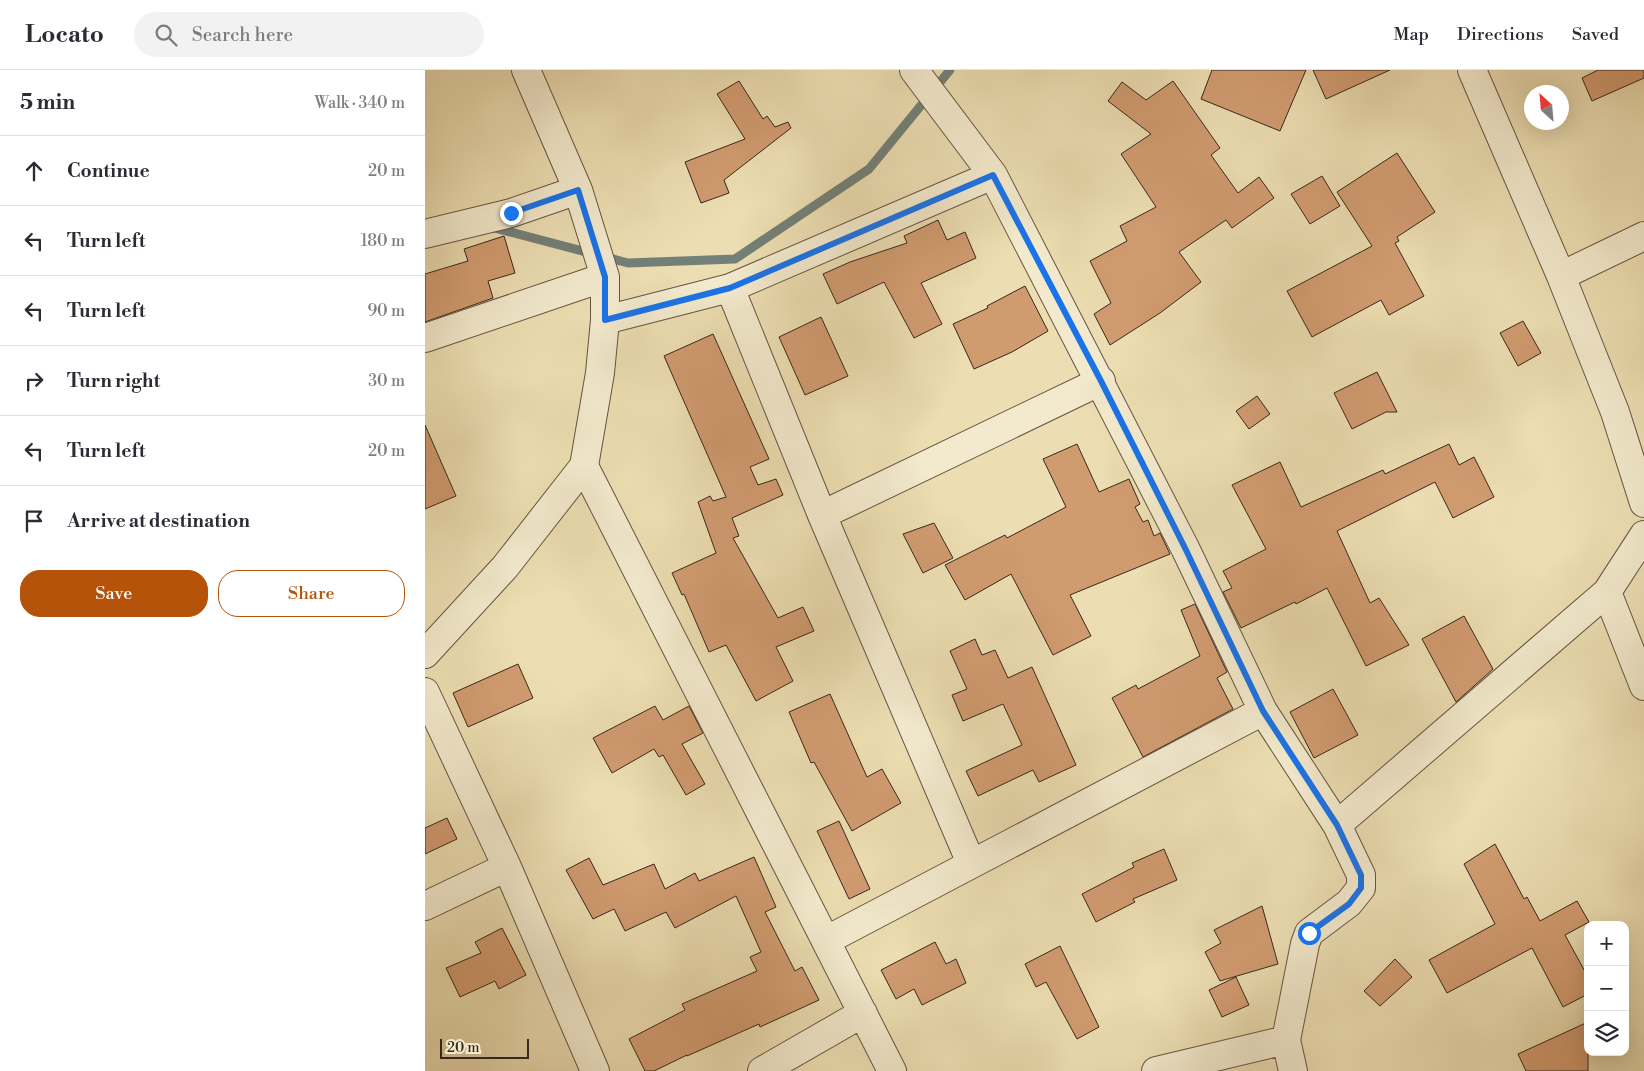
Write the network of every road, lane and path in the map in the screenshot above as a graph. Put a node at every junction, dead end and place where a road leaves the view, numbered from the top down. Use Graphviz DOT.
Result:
graph roads {
  1 [pos="526,70"];
  2 [pos="914,70"];
  3 [pos="1472,70"];
  4 [pos="993,175"];
  5 [pos="578,190"];
  6 [pos="425,234"];
  7 [pos="1644,236"];
  8 [pos="1561,276"];
  9 [pos="605,277"];
  10 [pos="730,288"];
  11 [pos="605,320"];
  12 [pos="425,338"];
  13 [pos="1101,381"];
  14 [pos="584,466"];
  15 [pos="1644,503"];
  16 [pos="822,515"];
  17 [pos="1644,535"];
  18 [pos="1607,592"];
  19 [pos="425,654"];
  20 [pos="1644,686"];
  21 [pos="425,692"];
  22 [pos="1263,711"];
  23 [pos="1337,825"];
  24 [pos="971,863"];
  25 [pos="507,867"];
  26 [pos="425,906"];
  27 [pos="827,940"];
  28 [pos="863,1013"];
  29 [pos="1285,1040"];
  30 [pos="595,1071"];
  31 [pos="762,1071"];
  32 [pos="892,1071"];
  33 [pos="1156,1071"];
  34 [pos="1293,1071"];
  1 -- 5 [label="street"];
  2 -- 4 [label="street"];
  3 -- 8 [label="street"];
  4 -- 10 [label="street"];
  4 -- 13 [label="street"];
  5 -- 6 [label="street"];
  5 -- 9 [label="street"];
  7 -- 8 [label="street"];
  8 -- 15 [label="street"];
  9 -- 11 [label="street"];
  9 -- 12 [label="street"];
  10 -- 11 [label="street"];
  10 -- 16 [label="street"];
  11 -- 14 [label="street"];
  13 -- 16 [label="street"];
  13 -- 22 [label="street"];
  14 -- 19 [label="street"];
  14 -- 27 [label="street"];
  16 -- 24 [label="street"];
  17 -- 18 [label="street"];
  18 -- 20 [label="street"];
  18 -- 23 [label="street"];
  21 -- 25 [label="street"];
  22 -- 23 [label="street"];
  22 -- 24 [label="street"];
  23 -- 29 [label="street"];
  24 -- 27 [label="street"];
  25 -- 26 [label="street"];
  25 -- 30 [label="street"];
  27 -- 28 [label="street"];
  28 -- 31 [label="street"];
  28 -- 32 [label="street"];
  29 -- 33 [label="street"];
  29 -- 34 [label="street"];
}
